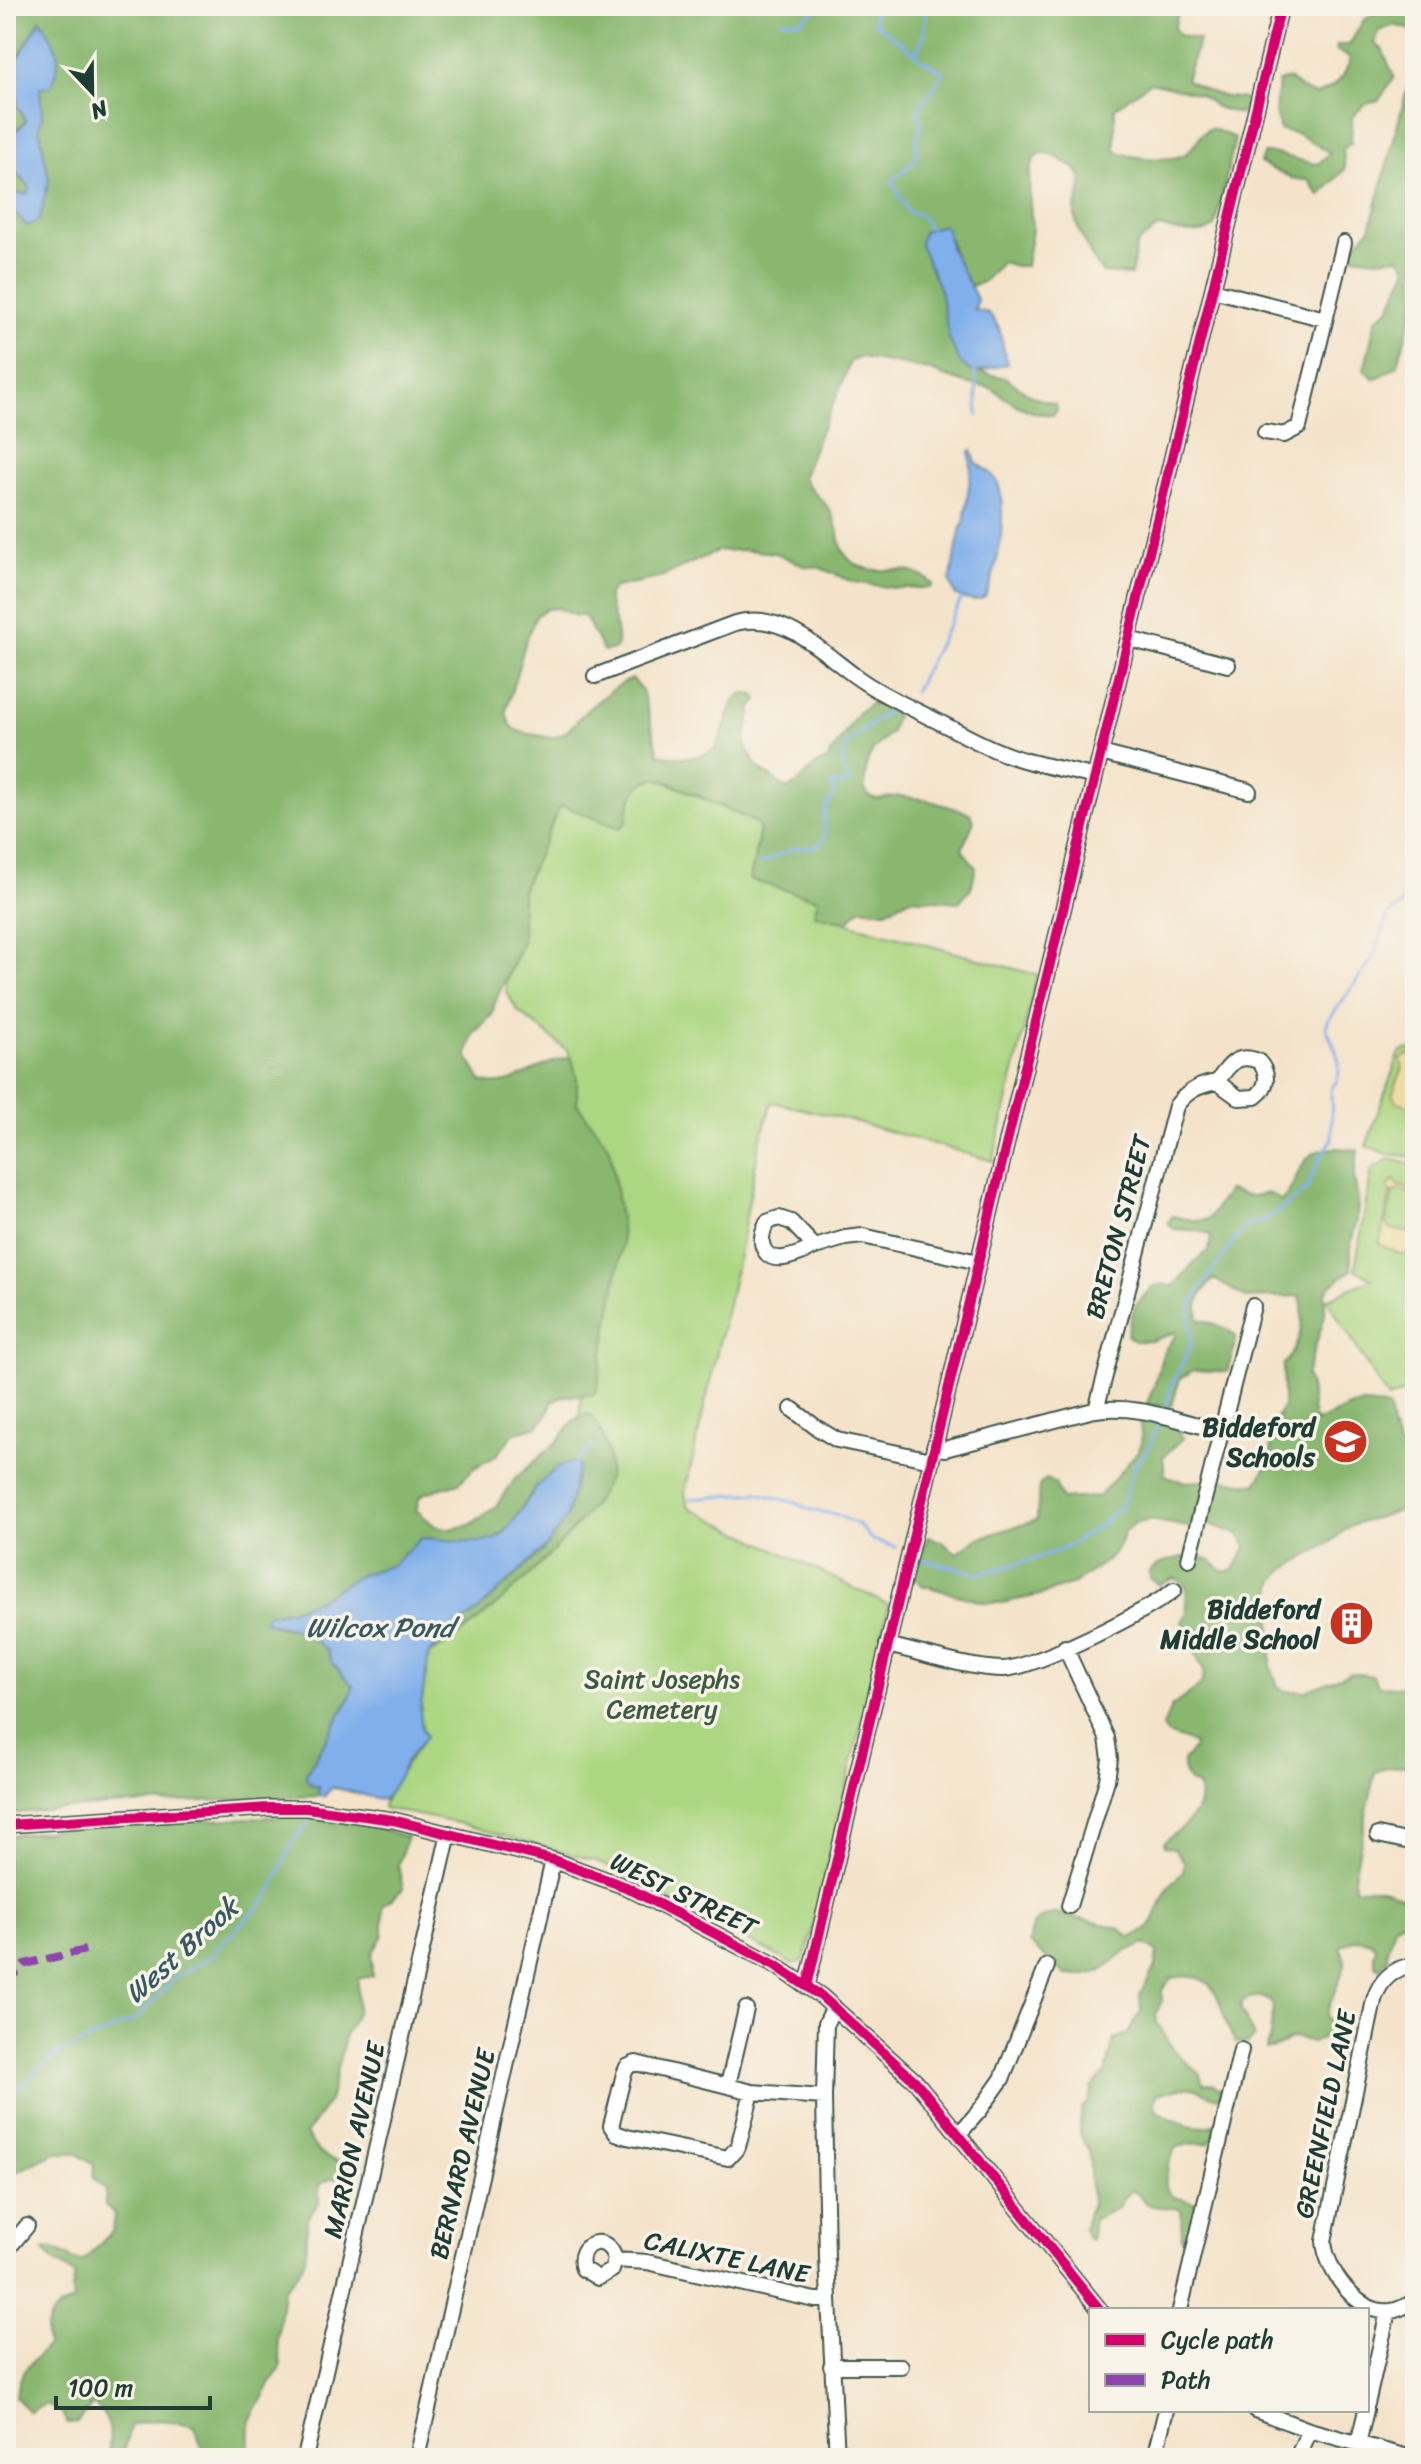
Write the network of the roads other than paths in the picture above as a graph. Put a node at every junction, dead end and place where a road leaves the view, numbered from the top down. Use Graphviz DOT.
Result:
graph roads {
  1 [pos="1281,6"];
  2 [pos="1344,243"];
  3 [pos="1213,290"];
  4 [pos="1325,319"];
  5 [pos="1265,432"];
  6 [pos="1129,639"];
  7 [pos="1228,665"];
  8 [pos="595,676"];
  9 [pos="1101,753"];
  10 [pos="1095,777"];
  11 [pos="1249,791"];
  12 [pos="1217,1082"];
  13 [pos="815,1247"];
  14 [pos="978,1262"];
  15 [pos="1253,1306"];
  16 [pos="792,1409"];
  17 [pos="1096,1410"];
  18 [pos="1220,1431"];
  19 [pos="933,1454"];
  20 [pos="1189,1559"];
  21 [pos="1174,1590"];
  22 [pos="887,1645"];
  23 [pos="1065,1647"];
  24 [pos="6,1825"];
  25 [pos="449,1833"];
  26 [pos="1378,1835"];
  27 [pos="1415,1843"];
  28 [pos="553,1860"];
  29 [pos="1069,1906"];
  30 [pos="1415,1964"];
  31 [pos="1047,1966"];
  32 [pos="807,1986"];
  33 [pos="834,2007"];
  34 [pos="746,2009"];
  35 [pos="1241,2050"];
  36 [pos="728,2085"];
  37 [pos="752,2092"];
  38 [pos="824,2097"];
  39 [pos="959,2134"];
  40 [pos="27,2226"];
  41 [pos="6,2251"];
  42 [pos="615,2260"];
  43 [pos="828,2300"];
  44 [pos="1415,2301"];
  45 [pos="1098,2308"];
  46 [pos="1180,2308"];
  47 [pos="1388,2312"];
  48 [pos="831,2366"];
  49 [pos="901,2366"];
  50 [pos="1369,2395"];
  51 [pos="1166,2412"];
  52 [pos="1260,2412"];
  53 [pos="1366,2412"];
  54 [pos="1309,2430"];
  55 [pos="1358,2444"];
  56 [pos="305,2458"];
  57 [pos="417,2458"];
  58 [pos="837,2458"];
  59 [pos="1154,2458"];
  60 [pos="1297,2458"];
  61 [pos="1411,2458"];
  1 -- 3 [label="street"];
  2 -- 4 [label="street"];
  3 -- 4 [label="street"];
  3 -- 6 [label="street"];
  4 -- 5 [label="street"];
  6 -- 7 [label="street"];
  6 -- 9 [label="street"];
  8 -- 10 [label="street"];
  9 -- 10 [label="street"];
  9 -- 11 [label="street"];
  10 -- 14 [label="street"];
  12 -- 17 [label="street, BRETON STREET"];
  13 -- 14 [label="street"];
  14 -- 19 [label="street"];
  15 -- 18 [label="street"];
  16 -- 19 [label="street"];
  17 -- 18 [label="street"];
  17 -- 19 [label="street"];
  18 -- 20 [label="street"];
  19 -- 22 [label="street"];
  21 -- 23 [label="street"];
  22 -- 23 [label="street"];
  22 -- 32 [label="street"];
  23 -- 29 [label="street"];
  24 -- 25 [label="street, WEST STREET"];
  25 -- 28 [label="street, WEST STREET"];
  25 -- 56 [label="street, MARION AVENUE"];
  26 -- 27 [label="street"];
  28 -- 32 [label="street, WEST STREET"];
  28 -- 57 [label="street, BERNARD AVENUE"];
  30 -- 47 [label="street, GREENFIELD LANE"];
  31 -- 39 [label="street"];
  32 -- 33 [label="street, WEST STREET"];
  33 -- 38 [label="street"];
  33 -- 39 [label="street, WEST STREET"];
  34 -- 36 [label="street"];
  35 -- 46 [label="street"];
  36 -- 37 [label="street"];
  36 -- 37 [label="street"];
  37 -- 38 [label="street"];
  38 -- 43 [label="street"];
  39 -- 45 [label="street, WEST STREET"];
  40 -- 41 [label="street"];
  42 -- 43 [label="street, CALIXTE LANE"];
  43 -- 48 [label="street"];
  44 -- 47 [label="street"];
  47 -- 50 [label="street"];
  48 -- 49 [label="street"];
  48 -- 58 [label="street"];
  51 -- 59 [label="street"];
  52 -- 54 [label="street"];
  53 -- 55 [label="street"];
  54 -- 55 [label="street"];
  54 -- 60 [label="street"];
  55 -- 61 [label="street"];
}
